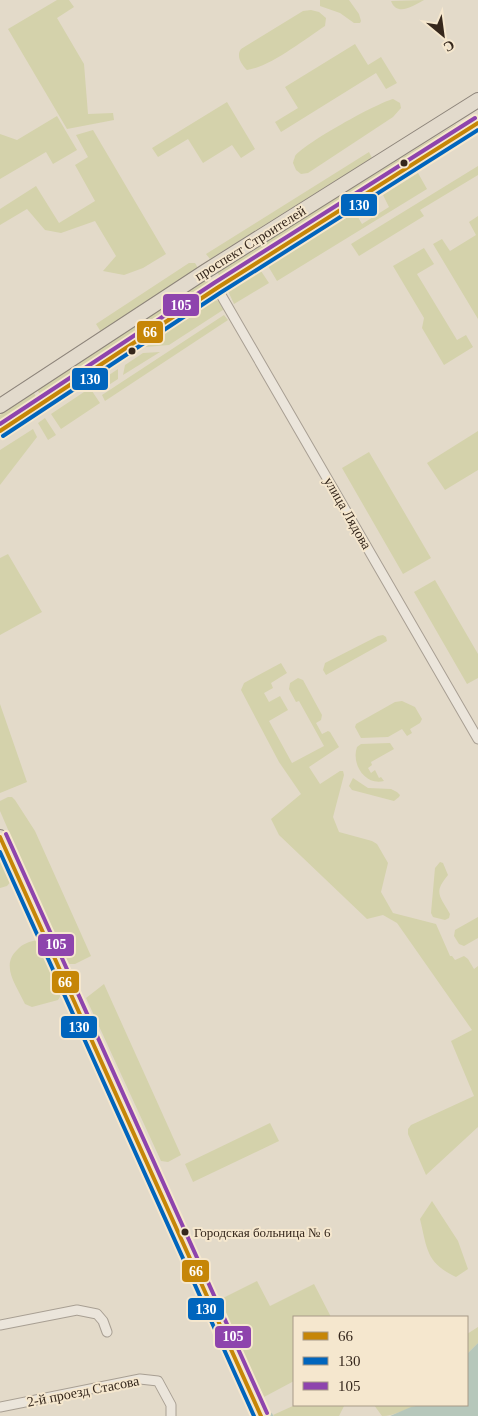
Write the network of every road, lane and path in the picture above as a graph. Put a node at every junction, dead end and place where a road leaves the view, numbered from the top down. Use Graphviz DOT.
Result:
graph roads {
  1 [pos="478,100"];
  2 [pos="478,123"];
  3 [pos="217,288"];
  4 [pos="0,406"];
  5 [pos="0,431"];
  6 [pos="478,739"];
  7 [pos="0,837"];
  8 [pos="0,1325"];
  9 [pos="107,1332"];
  10 [pos="0,1407"];
  11 [pos="171,1416"];
  12 [pos="262,1416"];
  1 -- 4 [label="main road, проспект Строителей"];
  2 -- 3 [label="main road, проспект Строителей"];
  3 -- 5 [label="main road, проспект Строителей"];
  3 -- 6 [label="street, улица Лядова"];
  7 -- 12 [label="main road"];
  8 -- 9 [label="street"];
  10 -- 11 [label="street, 2-й проезд Стасова"];
}
